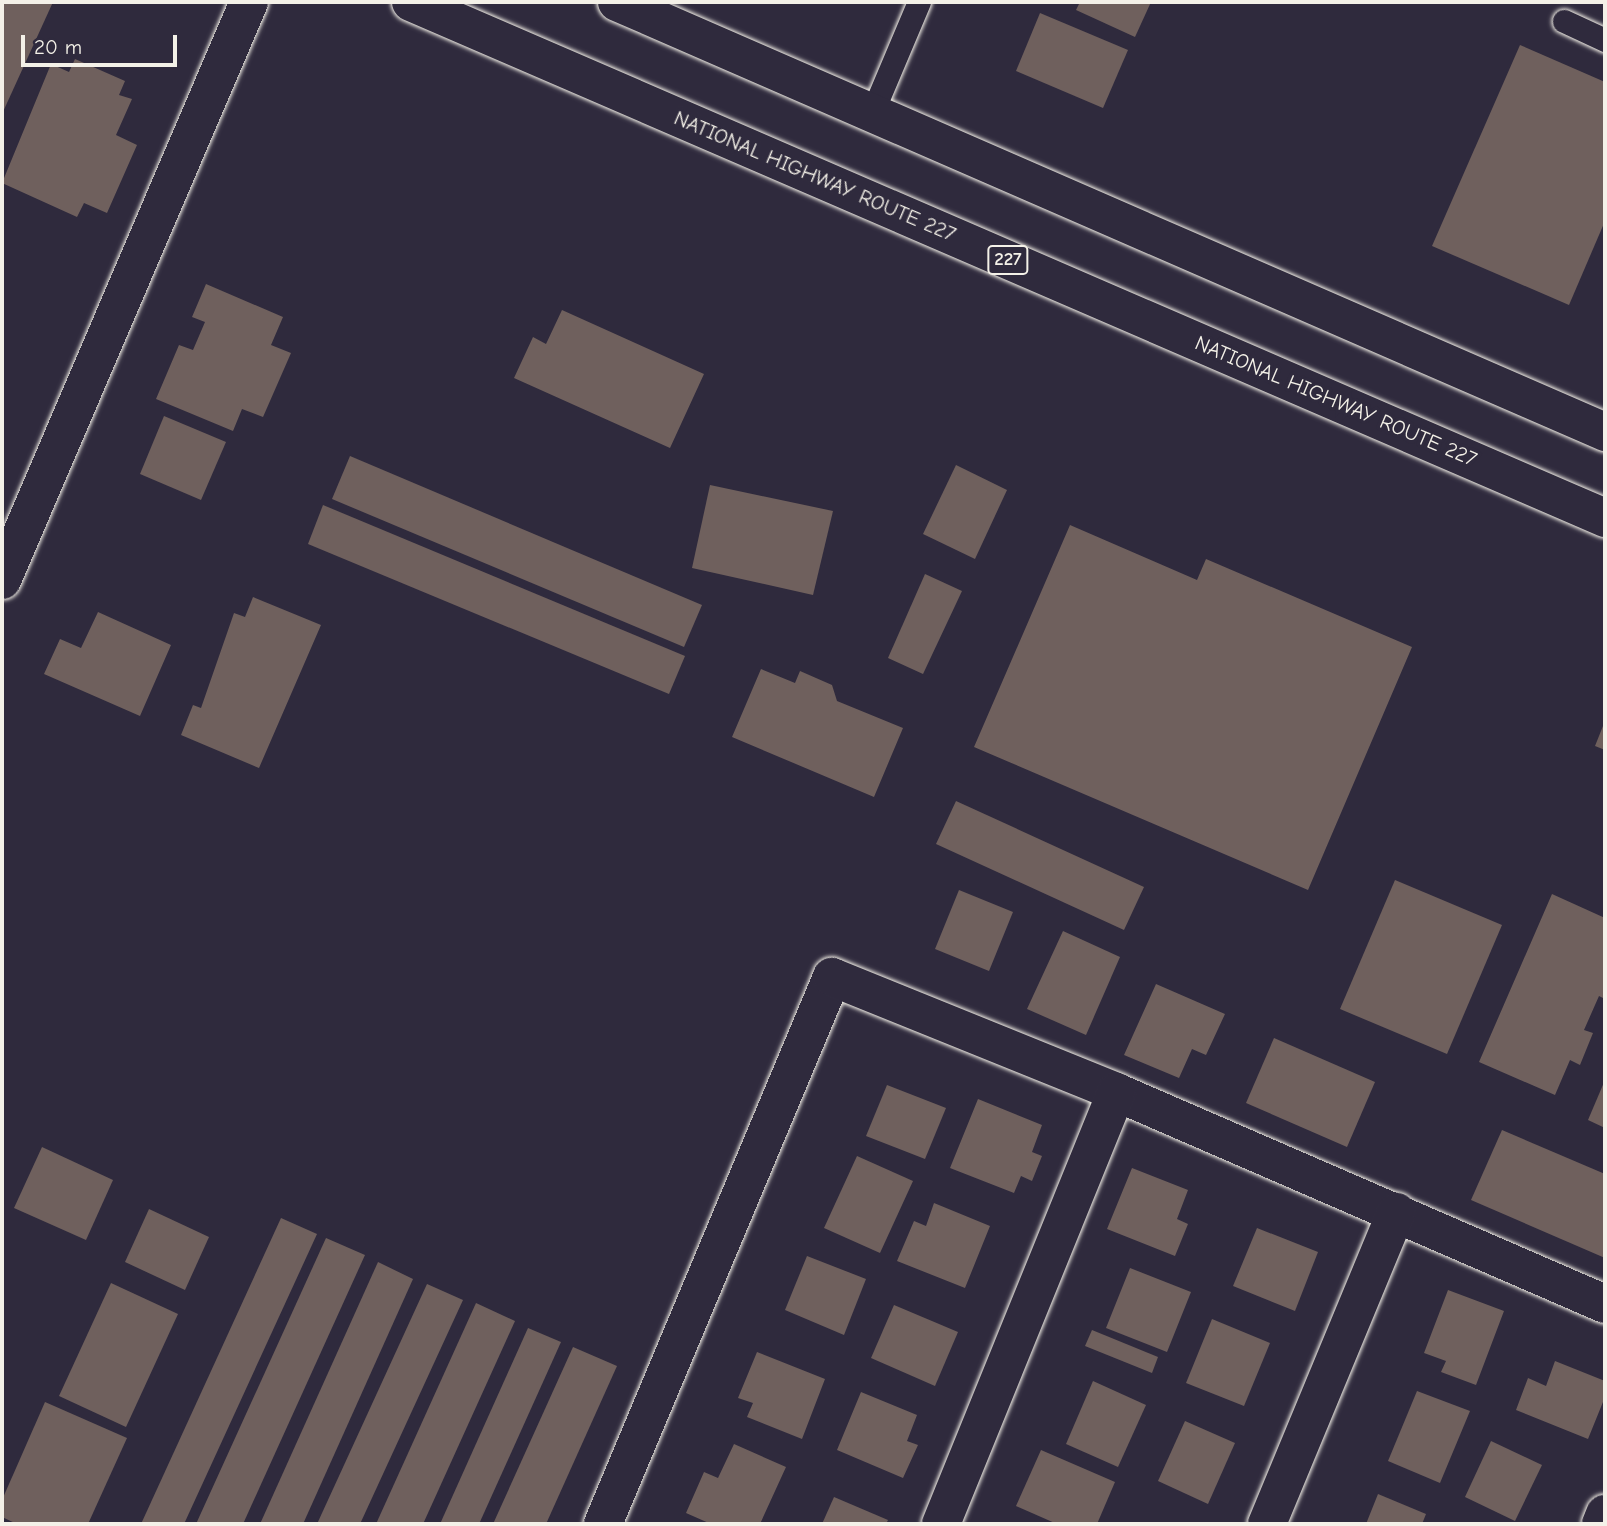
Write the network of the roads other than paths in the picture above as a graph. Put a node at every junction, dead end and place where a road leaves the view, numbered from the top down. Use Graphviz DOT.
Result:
graph roads {
  1 [pos="249,2"];
  2 [pos="411,2"];
  3 [pos="617,2"];
  4 [pos="919,2"];
  5 [pos="1563,21"];
  6 [pos="1605,40"];
  7 [pos="872,113"];
  8 [pos="1605,432"];
  9 [pos="1605,518"];
  10 [pos="6,557"];
  11 [pos="1116,1092"];
  12 [pos="1395,1212"];
  13 [pos="1605,1304"];
  14 [pos="1605,1514"];
  15 [pos="603,1524"];
  16 [pos="941,1524"];
  17 [pos="1267,1524"];
  18 [pos="1601,1524"];
  1 -- 10 [label="main road"];
  2 -- 9 [label="main road, NATIONAL HIGHWAY ROUTE 227 / 227"];
  3 -- 7 [label="main road"];
  4 -- 7 [label="lane"];
  5 -- 6 [label="lane"];
  7 -- 8 [label="main road"];
  11 -- 12 [label="main road"];
  11 -- 15 [label="main road"];
  11 -- 16 [label="main road"];
  12 -- 13 [label="main road"];
  12 -- 17 [label="main road"];
  14 -- 18 [label="main road"];
}
